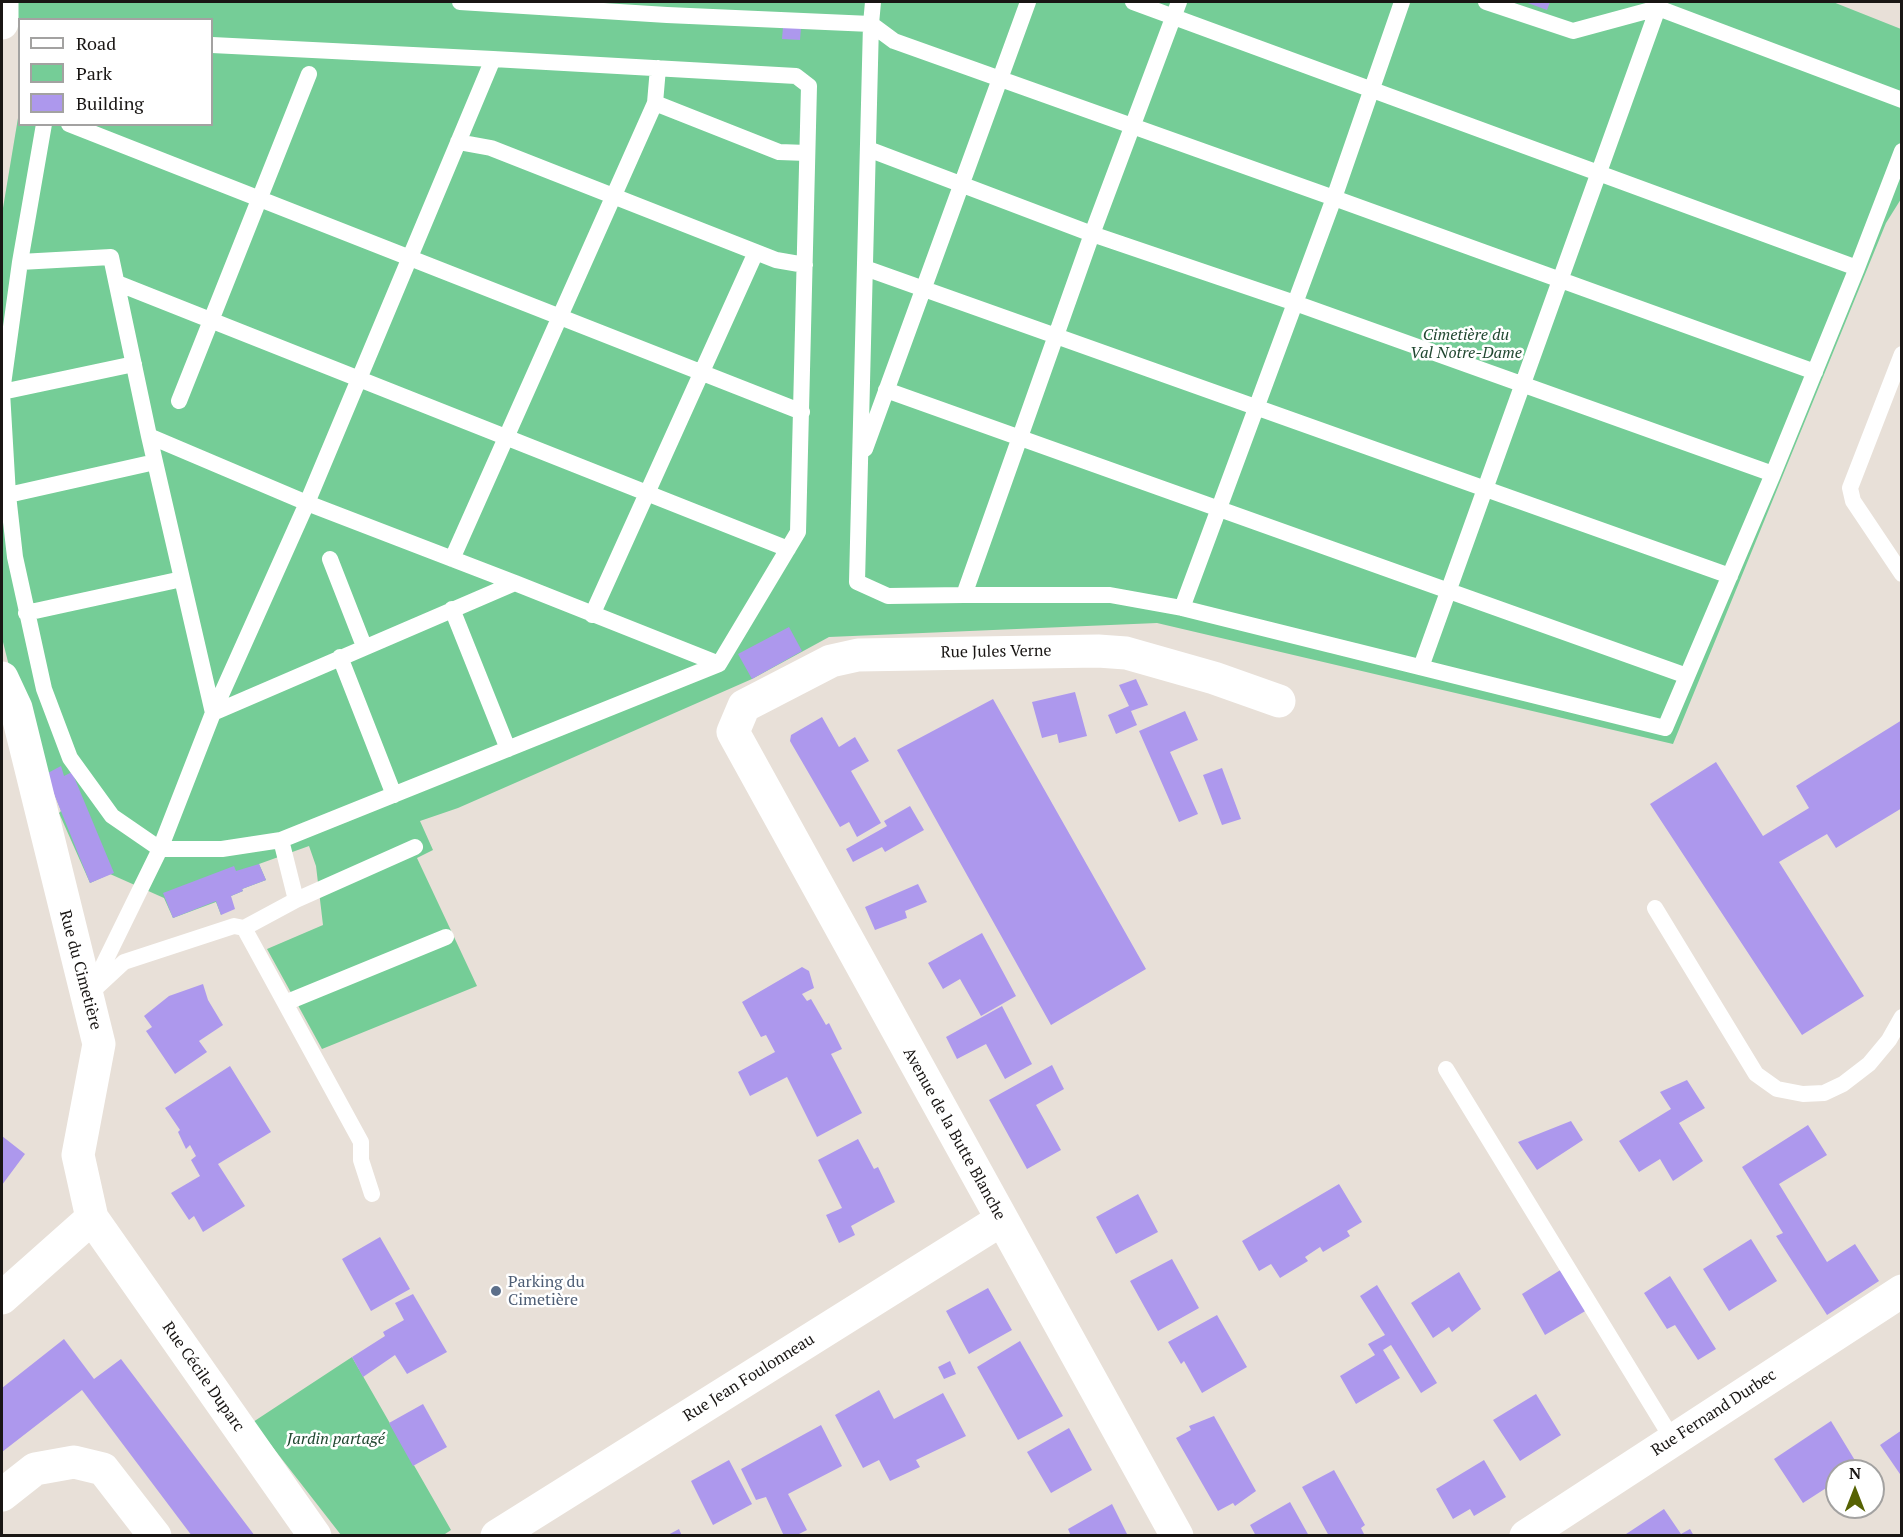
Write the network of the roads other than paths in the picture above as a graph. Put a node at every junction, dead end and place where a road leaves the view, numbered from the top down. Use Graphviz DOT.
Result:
graph roads {
  1 [pos="2,2"];
  2 [pos="460,2"];
  3 [pos="873,2"];
  4 [pos="1028,2"];
  5 [pos="1133,2"];
  6 [pos="1402,2"];
  7 [pos="1486,2"];
  8 [pos="668,8"];
  9 [pos="1658,8"];
  10 [pos="1176,9"];
  11 [pos="2,23"];
  12 [pos="871,24"];
  13 [pos="213,45"];
  14 [pos="493,59"];
  15 [pos="658,68"];
  16 [pos="309,75"];
  17 [pos="1000,79"];
  18 [pos="1371,89"];
  19 [pos="1902,100"];
  20 [pos="655,103"];
  21 [pos="44,126"];
  22 [pos="74,126"];
  23 [pos="1134,127"];
  24 [pos="458,142"];
  25 [pos="867,149"];
  26 [pos="1902,151"];
  27 [pos="807,153"];
  28 [pos="1598,173"];
  29 [pos="962,184"];
  30 [pos="613,196"];
  31 [pos="260,198"];
  32 [pos="1334,198"];
  33 [pos="1092,234"];
  34 [pos="756,252"];
  35 [pos="410,256"];
  36 [pos="20,262"];
  37 [pos="805,265"];
  38 [pos="865,268"];
  39 [pos="1857,268"];
  40 [pos="1560,279"];
  41 [pos="117,283"];
  42 [pos="923,289"];
  43 [pos="1295,303"];
  44 [pos="560,316"];
  45 [pos="211,320"];
  46 [pos="1058,337"];
  47 [pos="1902,354"];
  48 [pos="134,364"];
  49 [pos="701,372"];
  50 [pos="1815,372"];
  51 [pos="359,379"];
  52 [pos="1522,384"];
  53 [pos="886,390"];
  54 [pos="2,392"];
  55 [pos="179,402"];
  56 [pos="1257,407"];
  57 [pos="802,412"];
  58 [pos="149,436"];
  59 [pos="506,437"];
  60 [pos="1022,438"];
  61 [pos="154,462"];
  62 [pos="860,462"];
  63 [pos="1773,474"];
  64 [pos="1485,489"];
  65 [pos="647,493"];
  66 [pos="8,495"];
  67 [pos="308,503"];
  68 [pos="1219,508"];
  69 [pos="788,549"];
  70 [pos="330,559"];
  71 [pos="452,559"];
  72 [pos="1900,567"];
  73 [pos="1730,576"];
  74 [pos="182,579"];
  75 [pos="515,583"];
  76 [pos="1449,590"];
  77 [pos="964,595"];
  78 [pos="1182,608"];
  79 [pos="452,609"];
  80 [pos="26,613"];
  81 [pos="592,615"];
  82 [pos="364,646"];
  83 [pos="340,657"];
  84 [pos="719,664"];
  85 [pos="1421,668"];
  86 [pos="1687,676"];
  87 [pos="2,678"];
  88 [pos="1279,701"];
  89 [pos="213,713"];
  90 [pos="733,732"];
  91 [pos="507,749"];
  92 [pos="394,795"];
  93 [pos="281,840"];
  94 [pos="415,847"];
  95 [pos="160,849"];
  96 [pos="296,900"];
  97 [pos="1655,908"];
  98 [pos="244,928"];
  99 [pos="446,937"];
  100 [pos="87,996"];
  101 [pos="285,1003"];
  102 [pos="1902,1017"];
  103 [pos="1446,1069"];
  104 [pos="372,1194"];
  105 [pos="92,1218"];
  106 [pos="1001,1220"];
  107 [pos="1902,1291"];
  108 [pos="2,1298"];
  109 [pos="1673,1440"];
  110 [pos="2,1495"];
  111 [pos="154,1536"];
  112 [pos="315,1536"];
  113 [pos="497,1536"];
  114 [pos="1178,1536"];
  115 [pos="1526,1536"];
  1 -- 11 [label="street"];
  2 -- 8 [label="lane"];
  3 -- 12 [label="lane"];
  4 -- 17 [label="lane"];
  5 -- 10 [label="lane"];
  6 -- 18 [label="lane"];
  7 -- 9 [label="lane"];
  8 -- 12 [label="lane"];
  9 -- 19 [label="lane"];
  9 -- 28 [label="lane"];
  10 -- 18 [label="lane"];
  10 -- 23 [label="lane"];
  12 -- 17 [label="lane"];
  12 -- 25 [label="lane"];
  13 -- 14 [label="lane"];
  14 -- 15 [label="lane"];
  14 -- 24 [label="lane"];
  15 -- 20 [label="lane"];
  15 -- 27 [label="lane"];
  16 -- 31 [label="lane"];
  17 -- 23 [label="lane"];
  17 -- 29 [label="lane"];
  18 -- 28 [label="lane"];
  18 -- 32 [label="lane"];
  20 -- 27 [label="lane"];
  20 -- 30 [label="lane"];
  21 -- 36 [label="lane"];
  22 -- 31 [label="lane"];
  23 -- 32 [label="lane"];
  23 -- 33 [label="lane"];
  24 -- 30 [label="lane"];
  24 -- 35 [label="lane"];
  25 -- 29 [label="lane"];
  25 -- 38 [label="lane"];
  26 -- 39 [label="lane"];
  27 -- 37 [label="lane"];
  28 -- 39 [label="lane"];
  28 -- 40 [label="lane"];
  29 -- 33 [label="lane"];
  29 -- 42 [label="lane"];
  30 -- 34 [label="lane"];
  30 -- 44 [label="lane"];
  31 -- 35 [label="lane"];
  31 -- 45 [label="lane"];
  32 -- 40 [label="lane"];
  32 -- 43 [label="lane"];
  33 -- 43 [label="lane"];
  33 -- 46 [label="lane"];
  34 -- 37 [label="lane"];
  34 -- 49 [label="lane"];
  35 -- 44 [label="lane"];
  35 -- 51 [label="lane"];
  36 -- 41 [label="lane"];
  36 -- 54 [label="lane"];
  37 -- 57 [label="lane"];
  38 -- 42 [label="lane"];
  38 -- 62 [label="lane"];
  39 -- 50 [label="lane"];
  40 -- 50 [label="lane"];
  40 -- 52 [label="lane"];
  41 -- 45 [label="lane"];
  41 -- 48 [label="lane"];
  42 -- 46 [label="lane"];
  42 -- 53 [label="lane"];
  43 -- 52 [label="lane"];
  43 -- 56 [label="lane"];
  44 -- 49 [label="lane"];
  44 -- 59 [label="lane"];
  45 -- 51 [label="lane"];
  45 -- 55 [label="lane"];
  46 -- 56 [label="lane"];
  46 -- 60 [label="lane"];
  47 -- 72 [label="lane"];
  48 -- 54 [label="lane"];
  48 -- 58 [label="lane"];
  49 -- 57 [label="lane"];
  49 -- 65 [label="lane"];
  50 -- 63 [label="lane"];
  51 -- 59 [label="lane"];
  51 -- 67 [label="lane"];
  52 -- 63 [label="lane"];
  52 -- 64 [label="lane"];
  53 -- 60 [label="lane"];
  53 -- 62 [label="lane"];
  54 -- 66 [label="lane"];
  56 -- 64 [label="lane"];
  56 -- 68 [label="lane"];
  57 -- 69 [label="lane"];
  58 -- 61 [label="lane"];
  58 -- 67 [label="lane"];
  59 -- 65 [label="lane"];
  59 -- 71 [label="lane"];
  60 -- 68 [label="lane"];
  60 -- 77 [label="lane"];
  61 -- 66 [label="lane"];
  61 -- 74 [label="lane"];
  62 -- 77 [label="lane"];
  63 -- 73 [label="lane"];
  64 -- 73 [label="lane"];
  64 -- 76 [label="lane"];
  65 -- 69 [label="lane"];
  65 -- 81 [label="lane"];
  66 -- 80 [label="lane"];
  67 -- 71 [label="lane"];
  67 -- 89 [label="lane"];
  68 -- 76 [label="lane"];
  68 -- 78 [label="lane"];
  69 -- 84 [label="lane"];
  70 -- 82 [label="lane"];
  71 -- 75 [label="lane"];
  73 -- 86 [label="lane"];
  74 -- 80 [label="lane"];
  74 -- 89 [label="lane"];
  75 -- 79 [label="lane"];
  75 -- 81 [label="lane"];
  76 -- 85 [label="lane"];
  76 -- 86 [label="lane"];
  77 -- 78 [label="lane"];
  78 -- 85 [label="lane"];
  79 -- 82 [label="lane"];
  79 -- 91 [label="lane"];
  80 -- 95 [label="lane"];
  81 -- 84 [label="lane"];
  82 -- 83 [label="lane"];
  83 -- 89 [label="lane"];
  83 -- 92 [label="lane"];
  84 -- 91 [label="lane"];
  85 -- 86 [label="lane"];
  87 -- 100 [label="street, Rue du Cimetière"];
  88 -- 90 [label="street, Rue Jules Verne"];
  89 -- 95 [label="lane"];
  90 -- 106 [label="street, Avenue de la Butte Blanche"];
  91 -- 92 [label="lane"];
  92 -- 93 [label="lane"];
  93 -- 95 [label="lane"];
  93 -- 96 [label="lane"];
  94 -- 96 [label="lane"];
  95 -- 100 [label="lane"];
  96 -- 98 [label="lane"];
  97 -- 102 [label="lane"];
  98 -- 100 [label="lane"];
  98 -- 101 [label="lane"];
  99 -- 101 [label="lane"];
  100 -- 105 [label="street, Rue du Cimetière"];
  101 -- 104 [label="lane"];
  103 -- 109 [label="lane"];
  105 -- 108 [label="street"];
  105 -- 112 [label="street, Rue Cécile Duparc"];
  106 -- 113 [label="street, Rue Jean Foulonneau"];
  106 -- 114 [label="street, Avenue de la Butte Blanche"];
  107 -- 109 [label="street, Rue Fernand Durbec"];
  109 -- 115 [label="street, Rue Fernand Durbec"];
  110 -- 111 [label="street"];
}
